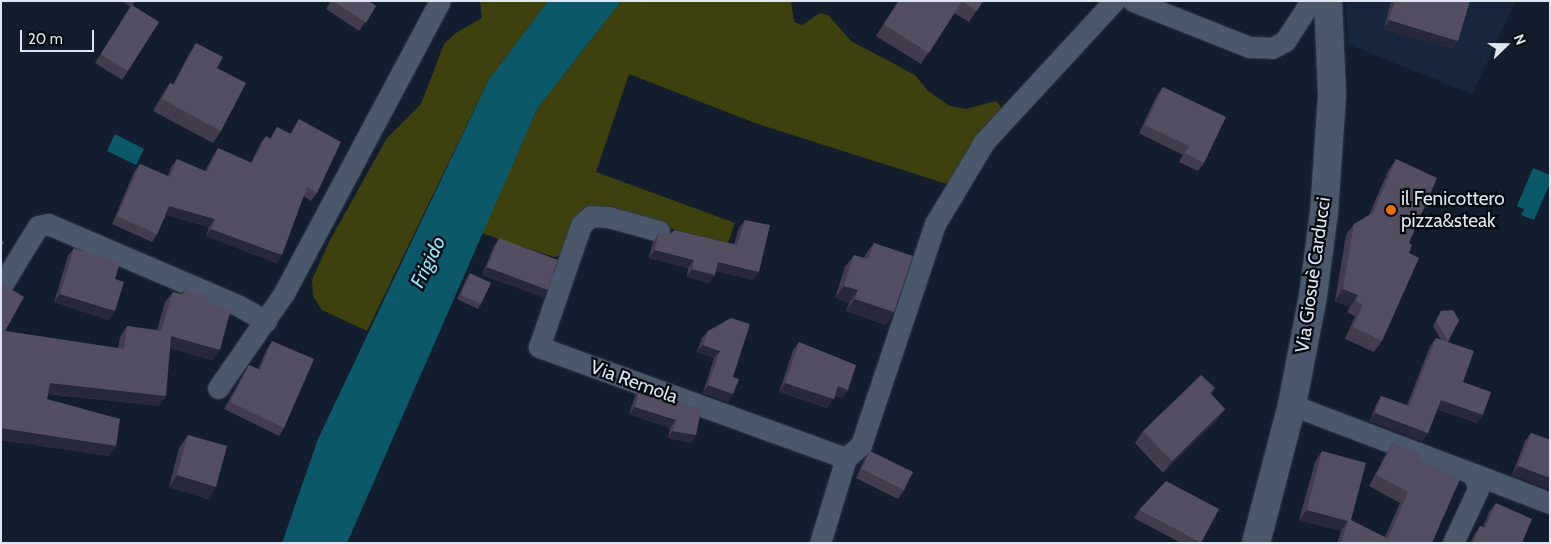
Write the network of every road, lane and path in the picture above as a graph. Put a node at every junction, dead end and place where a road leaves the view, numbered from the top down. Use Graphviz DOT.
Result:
graph roads {
  1 [pos="440,1"];
  2 [pos="1114,1"];
  3 [pos="1133,1"];
  4 [pos="1321,1"];
  5 [pos="1328,1"];
  6 [pos="659,231"];
  7 [pos="2,285"];
  8 [pos="266,321"];
  9 [pos="218,388"];
  10 [pos="1292,405"];
  11 [pos="846,458"];
  12 [pos="1474,474"];
  13 [pos="1550,503"];
  14 [pos="820,543"];
  15 [pos="1256,543"];
  16 [pos="1453,543"];
  1 -- 8 [label="street"];
  2 -- 11 [label="street"];
  3 -- 4 [label="street"];
  5 -- 10 [label="main road, Via Giosuè Carducci"];
  6 -- 11 [label="street, Via Remola"];
  7 -- 8 [label="street"];
  8 -- 9 [label="street"];
  10 -- 12 [label="street"];
  10 -- 15 [label="main road, Via Giosuè Carducci"];
  11 -- 14 [label="street"];
  12 -- 13 [label="street"];
  12 -- 16 [label="street"];
}
